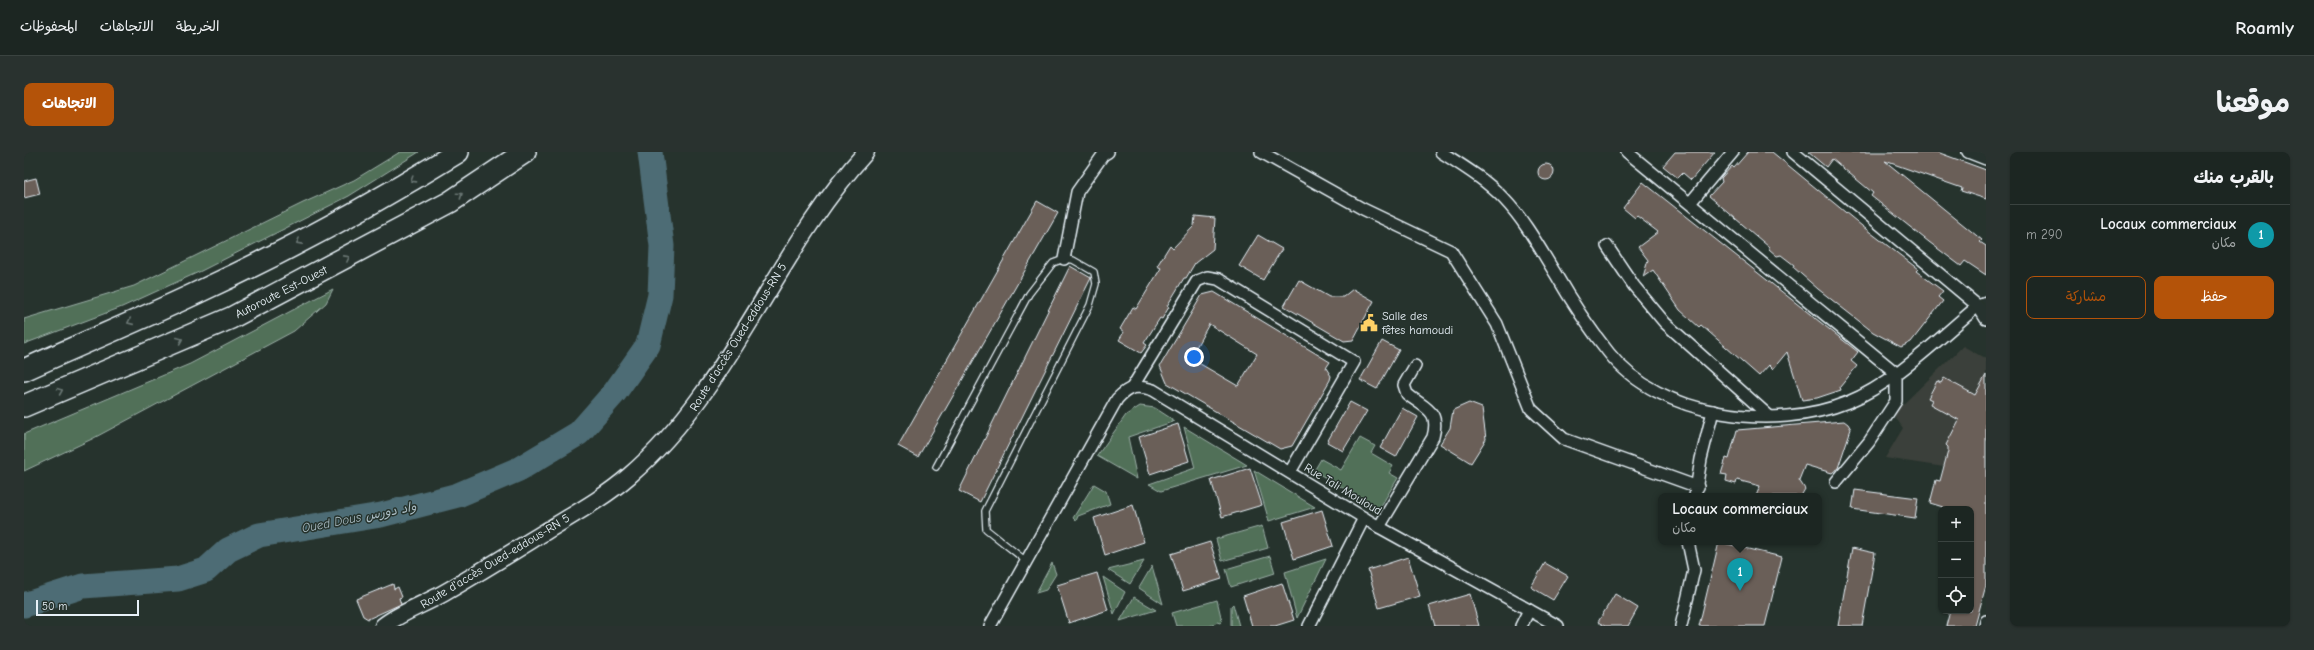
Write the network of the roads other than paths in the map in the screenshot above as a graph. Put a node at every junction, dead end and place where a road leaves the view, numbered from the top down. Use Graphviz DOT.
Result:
graph roads {
  1 [pos="458,152"];
  2 [pos="525,152"];
  3 [pos="866,152"];
  4 [pos="1108,152"];
  5 [pos="1261,152"];
  6 [pos="1441,152"];
  7 [pos="1627,152"];
  8 [pos="1732,152"];
  9 [pos="1793,152"];
  10 [pos="1968,152"];
  11 [pos="1986,159"];
  12 [pos="1690,202"];
  13 [pos="1607,246"];
  14 [pos="1064,259"];
  15 [pos="1982,304"];
  16 [pos="1986,318"];
  17 [pos="1415,366"];
  18 [pos="24,370"];
  19 [pos="1896,373"];
  20 [pos="1133,386"];
  21 [pos="24,406"];
  22 [pos="1713,411"];
  23 [pos="1769,416"];
  24 [pos="936,467"];
  25 [pos="1290,472"];
  26 [pos="1836,482"];
  27 [pos="1696,492"];
  28 [pos="1364,518"];
  29 [pos="1380,527"];
  30 [pos="1689,545"];
  31 [pos="1026,561"];
  32 [pos="1529,610"];
  33 [pos="1986,621"];
  34 [pos="383,626"];
  35 [pos="990,626"];
  36 [pos="1309,626"];
  37 [pos="1521,626"];
  38 [pos="1558,626"];
  39 [pos="1681,626"];
  40 [pos="1984,626"];
  1 -- 18 [label="highway, one-way"];
  21 -- 2 [label="highway, Autoroute Est-Ouest, one-way"];
  3 -- 34 [label="main road, Route d'accès Oued-eddous-RN 5"];
  4 -- 14 [label="street"];
  5 -- 27 [label="street"];
  6 -- 22 [label="street"];
  7 -- 12 [label="street"];
  8 -- 12 [label="street"];
  9 -- 15 [label="street"];
  10 -- 11 [label="street"];
  12 -- 19 [label="street"];
  13 -- 23 [label="street"];
  14 -- 24 [label="lane"];
  14 -- 31 [label="lane"];
  15 -- 16 [label="street"];
  15 -- 19 [label="street"];
  17 -- 29 [label="street"];
  19 -- 23 [label="street"];
  19 -- 26 [label="street"];
  20 -- 25 [label="street, Rue Tali Mouloud"];
  20 -- 25 [label="street"];
  20 -- 31 [label="street"];
  22 -- 23 [label="street"];
  22 -- 27 [label="street"];
  25 -- 28 [label="street, Rue Tali Mouloud"];
  28 -- 29 [label="street, Rue Tali Mouloud"];
  28 -- 36 [label="street"];
  29 -- 32 [label="street, Rue Tali Mouloud"];
  30 -- 39 [label="street"];
  31 -- 35 [label="street"];
  32 -- 37 [label="street"];
  32 -- 38 [label="street, Rue Tali Mouloud"];
  33 -- 40 [label="street"];
}
